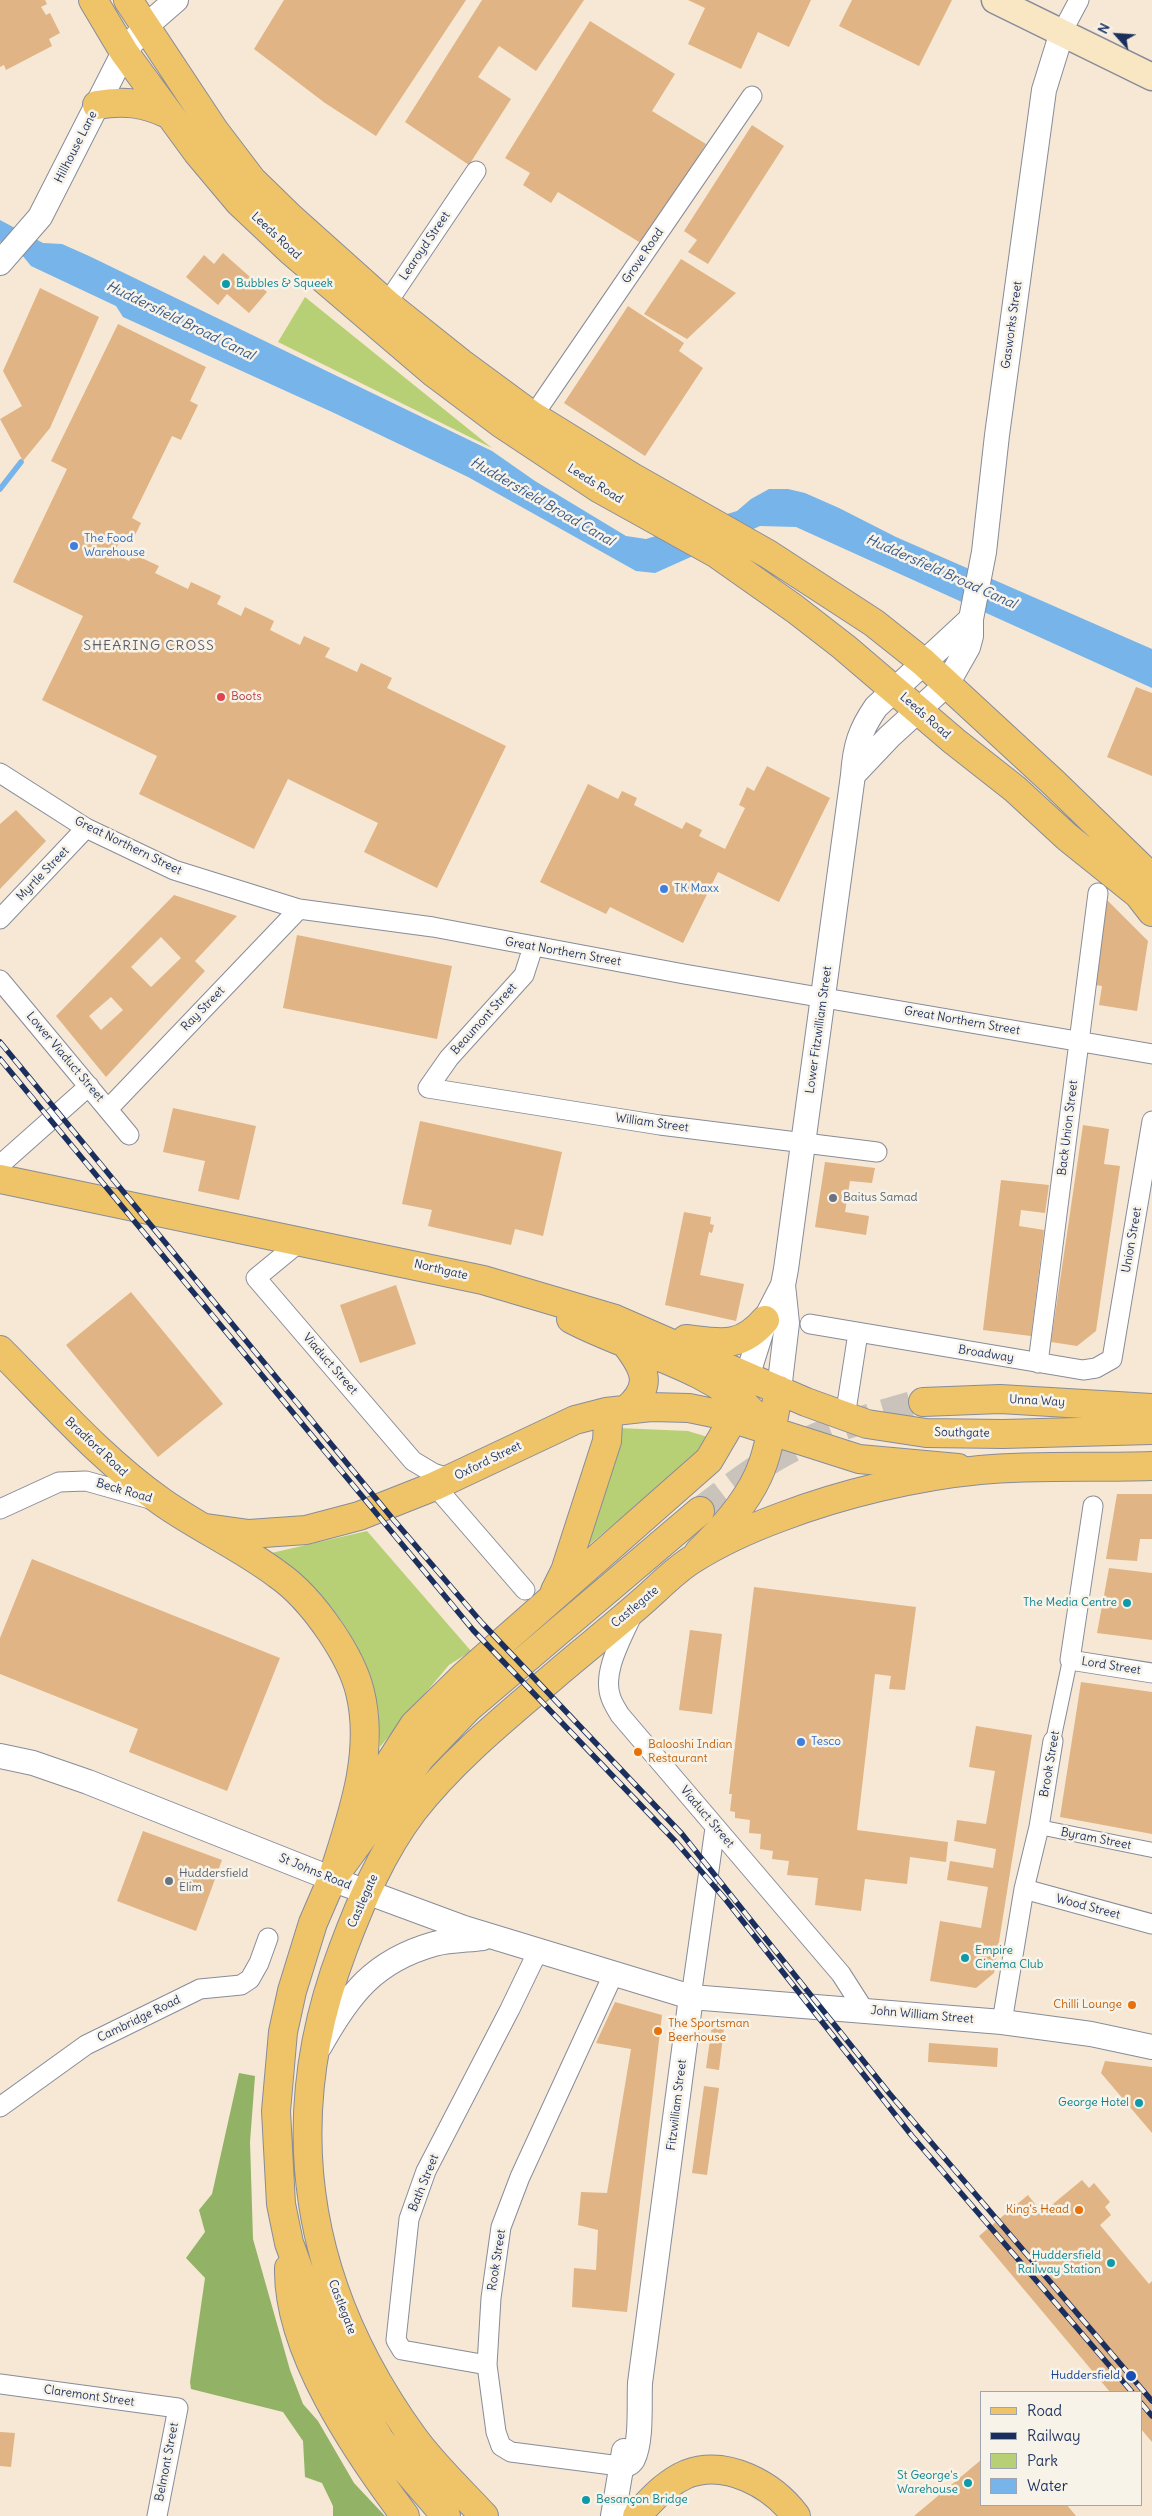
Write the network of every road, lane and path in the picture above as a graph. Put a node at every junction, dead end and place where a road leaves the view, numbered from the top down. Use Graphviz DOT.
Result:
graph roads {
  1 [pos="93,0"];
  2 [pos="128,0"];
  3 [pos="176,0"];
  4 [pos="995,0"];
  5 [pos="1079,0"];
  6 [pos="145,27"];
  7 [pos="1062,32"];
  8 [pos="124,52"];
  9 [pos="1152,77"];
  10 [pos="752,96"];
  11 [pos="97,105"];
  12 [pos="168,114"];
  13 [pos="476,171"];
  14 [pos="2,261"];
  15 [pos="380,313"];
  16 [pos="533,416"];
  17 [pos="970,619"];
  18 [pos="923,662"];
  19 [pos="947,684"];
  20 [pos="893,689"];
  21 [pos="918,710"];
  22 [pos="0,773"];
  23 [pos="853,775"];
  24 [pos="86,828"];
  25 [pos="1152,878"];
  26 [pos="1098,893"];
  27 [pos="299,909"];
  28 [pos="1152,912"];
  29 [pos="0,919"];
  30 [pos="533,947"];
  31 [pos="0,980"];
  32 [pos="824,998"];
  33 [pos="1079,1042"];
  34 [pos="1152,1054"];
  35 [pos="89,1086"];
  36 [pos="428,1088"];
  37 [pos="108,1109"];
  38 [pos="1152,1121"];
  39 [pos="129,1135"];
  40 [pos="804,1143"];
  41 [pos="877,1152"];
  42 [pos="0,1165"];
  43 [pos="0,1179"];
  44 [pos="301,1241"];
  45 [pos="783,1285"];
  46 [pos="519,1291"];
  47 [pos="766,1320"];
  48 [pos="810,1324"];
  49 [pos="858,1332"];
  50 [pos="657,1335"];
  51 [pos="626,1344"];
  52 [pos="0,1350"];
  53 [pos="1112,1359"];
  54 [pos="1038,1363"];
  55 [pos="779,1390"];
  56 [pos="740,1398"];
  57 [pos="923,1402"];
  58 [pos="1152,1408"];
  59 [pos="616,1410"];
  60 [pos="845,1417"];
  61 [pos="1152,1430"];
  62 [pos="771,1431"];
  63 [pos="1152,1466"];
  64 [pos="980,1470"];
  65 [pos="443,1483"];
  66 [pos="164,1503"];
  67 [pos="1093,1506"];
  68 [pos="0,1509"];
  69 [pos="700,1511"];
  70 [pos="206,1528"];
  71 [pos="690,1560"];
  72 [pos="537,1596"];
  73 [pos="635,1608"];
  74 [pos="1070,1660"];
  75 [pos="1152,1673"];
  76 [pos="1053,1741"];
  77 [pos="0,1756"];
  78 [pos="715,1828"];
  79 [pos="1039,1828"];
  80 [pos="1152,1850"];
  81 [pos="332,1879"];
  82 [pos="1024,1889"];
  83 [pos="366,1892"];
  84 [pos="1152,1924"];
  85 [pos="490,1937"];
  86 [pos="268,1938"];
  87 [pos="538,1951"];
  88 [pos="613,1975"];
  89 [pos="691,1997"];
  90 [pos="864,2010"];
  91 [pos="1002,2022"];
  92 [pos="1152,2047"];
  93 [pos="312,2060"];
  94 [pos="0,2107"];
  95 [pos="289,2243"];
  96 [pos="487,2365"];
  97 [pos="0,2384"];
  98 [pos="178,2408"];
  99 [pos="620,2466"];
  100 [pos="448,2477"];
  101 [pos="778,2505"];
  102 [pos="157,2516"];
  103 [pos="405,2516"];
  104 [pos="446,2516"];
  105 [pos="484,2516"];
  106 [pos="505,2516"];
  107 [pos="613,2516"];
  108 [pos="637,2516"];
  109 [pos="796,2516"];
  1 -- 8 [label="main road, Leeds Road"];
  2 -- 6 [label="main road, Leeds Road"];
  3 -- 6 [label="street, Hillhouse Lane"];
  4 -- 7 [label="main road"];
  5 -- 7 [label="street"];
  6 -- 8 [label="street, Hillhouse Lane"];
  6 -- 15 [label="main road, Leeds Road"];
  7 -- 9 [label="main road"];
  7 -- 17 [label="street, Gasworks Street"];
  8 -- 11 [label="street, Hillhouse Lane"];
  8 -- 12 [label="main road, Leeds Road"];
  10 -- 16 [label="street, Grove Road"];
  11 -- 12 [label="main road"];
  11 -- 14 [label="street, Hillhouse Lane"];
  12 -- 15 [label="main road, Leeds Road"];
  13 -- 15 [label="street, Learoyd Street"];
  15 -- 16 [label="main road, Leeds Road"];
  15 -- 20 [label="main road, Leeds Road"];
  16 -- 18 [label="main road, Leeds Road"];
  17 -- 18 [label="street"];
  17 -- 19 [label="street, Gasworks Street"];
  18 -- 19 [label="main road, Leeds Road"];
  18 -- 20 [label="street, Lower Fitzwilliam Street"];
  19 -- 21 [label="street, Gasworks Street"];
  19 -- 25 [label="main road, Leeds Road"];
  20 -- 21 [label="main road, Leeds Road"];
  20 -- 23 [label="street, Lower Fitzwilliam Street"];
  21 -- 23 [label="street"];
  21 -- 28 [label="main road, Leeds Road"];
  22 -- 24 [label="street, Great Northern Street"];
  23 -- 32 [label="street, Lower Fitzwilliam Street"];
  24 -- 27 [label="street, Great Northern Street"];
  24 -- 29 [label="street, Myrtle Street"];
  26 -- 33 [label="street, Back Union Street"];
  27 -- 30 [label="street, Great Northern Street"];
  27 -- 37 [label="street, Ray Street"];
  30 -- 32 [label="street, Great Northern Street"];
  30 -- 36 [label="street, Beaumont Street"];
  31 -- 35 [label="street, Lower Viaduct Street"];
  32 -- 33 [label="street, Great Northern Street"];
  32 -- 40 [label="street, Lower Fitzwilliam Street"];
  33 -- 34 [label="street, Great Northern Street"];
  33 -- 54 [label="street, Back Union Street"];
  35 -- 37 [label="street, Lower Viaduct Street"];
  35 -- 42 [label="street"];
  36 -- 40 [label="street, William Street"];
  37 -- 39 [label="street, Lower Viaduct Street"];
  38 -- 53 [label="street, Union Street"];
  40 -- 41 [label="street, William Street"];
  40 -- 45 [label="street, Lower Fitzwilliam Street"];
  43 -- 44 [label="main road, Northgate"];
  44 -- 46 [label="main road, Northgate"];
  44 -- 65 [label="street, Viaduct Street"];
  45 -- 47 [label="street, Lower Fitzwilliam Street"];
  45 -- 55 [label="street, Lower Fitzwilliam Street"];
  46 -- 50 [label="main road, Northgate"];
  46 -- 51 [label="main road"];
  47 -- 50 [label="main road"];
  47 -- 56 [label="street, Lower Fitzwilliam Street"];
  48 -- 49 [label="street, Broadway"];
  49 -- 54 [label="street, Broadway"];
  49 -- 60 [label="street"];
  50 -- 56 [label="main road, Northgate"];
  51 -- 56 [label="main road"];
  51 -- 59 [label="main road"];
  52 -- 66 [label="main road, Bradford Road"];
  53 -- 54 [label="street, Broadway"];
  55 -- 56 [label="main road, Northgate"];
  55 -- 60 [label="main road, Southgate"];
  55 -- 62 [label="main road, Castlegate"];
  56 -- 59 [label="main road, Oxford Street"];
  56 -- 62 [label="main road"];
  56 -- 72 [label="main road, Castlegate"];
  57 -- 58 [label="main road, Unna Way"];
  59 -- 65 [label="main road, Oxford Street"];
  59 -- 72 [label="main road"];
  60 -- 61 [label="main road, Southgate"];
  62 -- 64 [label="main road"];
  62 -- 71 [label="main road, Castlegate"];
  63 -- 64 [label="main road"];
  64 -- 71 [label="main road"];
  65 -- 70 [label="main road, Oxford Street"];
  65 -- 72 [label="street, Viaduct Street"];
  66 -- 68 [label="street, Beck Road"];
  66 -- 70 [label="main road, Bradford Road"];
  67 -- 74 [label="street, Brook Street"];
  69 -- 81 [label="main road, Castlegate"];
  70 -- 81 [label="main road, Bradford Road"];
  71 -- 73 [label="main road, Castlegate"];
  72 -- 81 [label="main road, Castlegate"];
  73 -- 78 [label="street, Viaduct Street"];
  73 -- 83 [label="main road, Castlegate"];
  74 -- 75 [label="street, Lord Street"];
  74 -- 76 [label="street, Brook Street"];
  76 -- 79 [label="street, Brook Street"];
  77 -- 81 [label="street, St Johns Road"];
  78 -- 89 [label="street, Fitzwilliam Street"];
  78 -- 90 [label="street, Viaduct Street"];
  79 -- 80 [label="street, Byram Street"];
  79 -- 82 [label="street, Brook Street"];
  81 -- 83 [label="street, St Johns Road"];
  81 -- 95 [label="main road, Castlegate"];
  82 -- 84 [label="street, Wood Street"];
  82 -- 91 [label="street, Brook Street"];
  83 -- 85 [label="street, St Johns Road"];
  83 -- 93 [label="main road, Castlegate"];
  85 -- 87 [label="street, St Johns Road"];
  85 -- 93 [label="street"];
  86 -- 94 [label="street, Cambridge Road"];
  87 -- 88 [label="street, St Johns Road"];
  87 -- 96 [label="street, Bath Street"];
  88 -- 89 [label="street, St Johns Road"];
  88 -- 96 [label="street, Rook Street"];
  89 -- 90 [label="street, John William Street"];
  89 -- 99 [label="street, Fitzwilliam Street"];
  90 -- 91 [label="street, John William Street"];
  91 -- 92 [label="street, John William Street"];
  93 -- 100 [label="main road, Castlegate"];
  95 -- 103 [label="main road"];
  95 -- 104 [label="main road, Castlegate"];
  96 -- 99 [label="street, Rook Street"];
  97 -- 98 [label="street, Claremont Street"];
  98 -- 102 [label="street, Belmont Street"];
  99 -- 107 [label="street, Fitzwilliam Street"];
  100 -- 105 [label="main road, Castlegate"];
  100 -- 106 [label="main road"];
  101 -- 108 [label="main road"];
  101 -- 109 [label="main road"];
}
